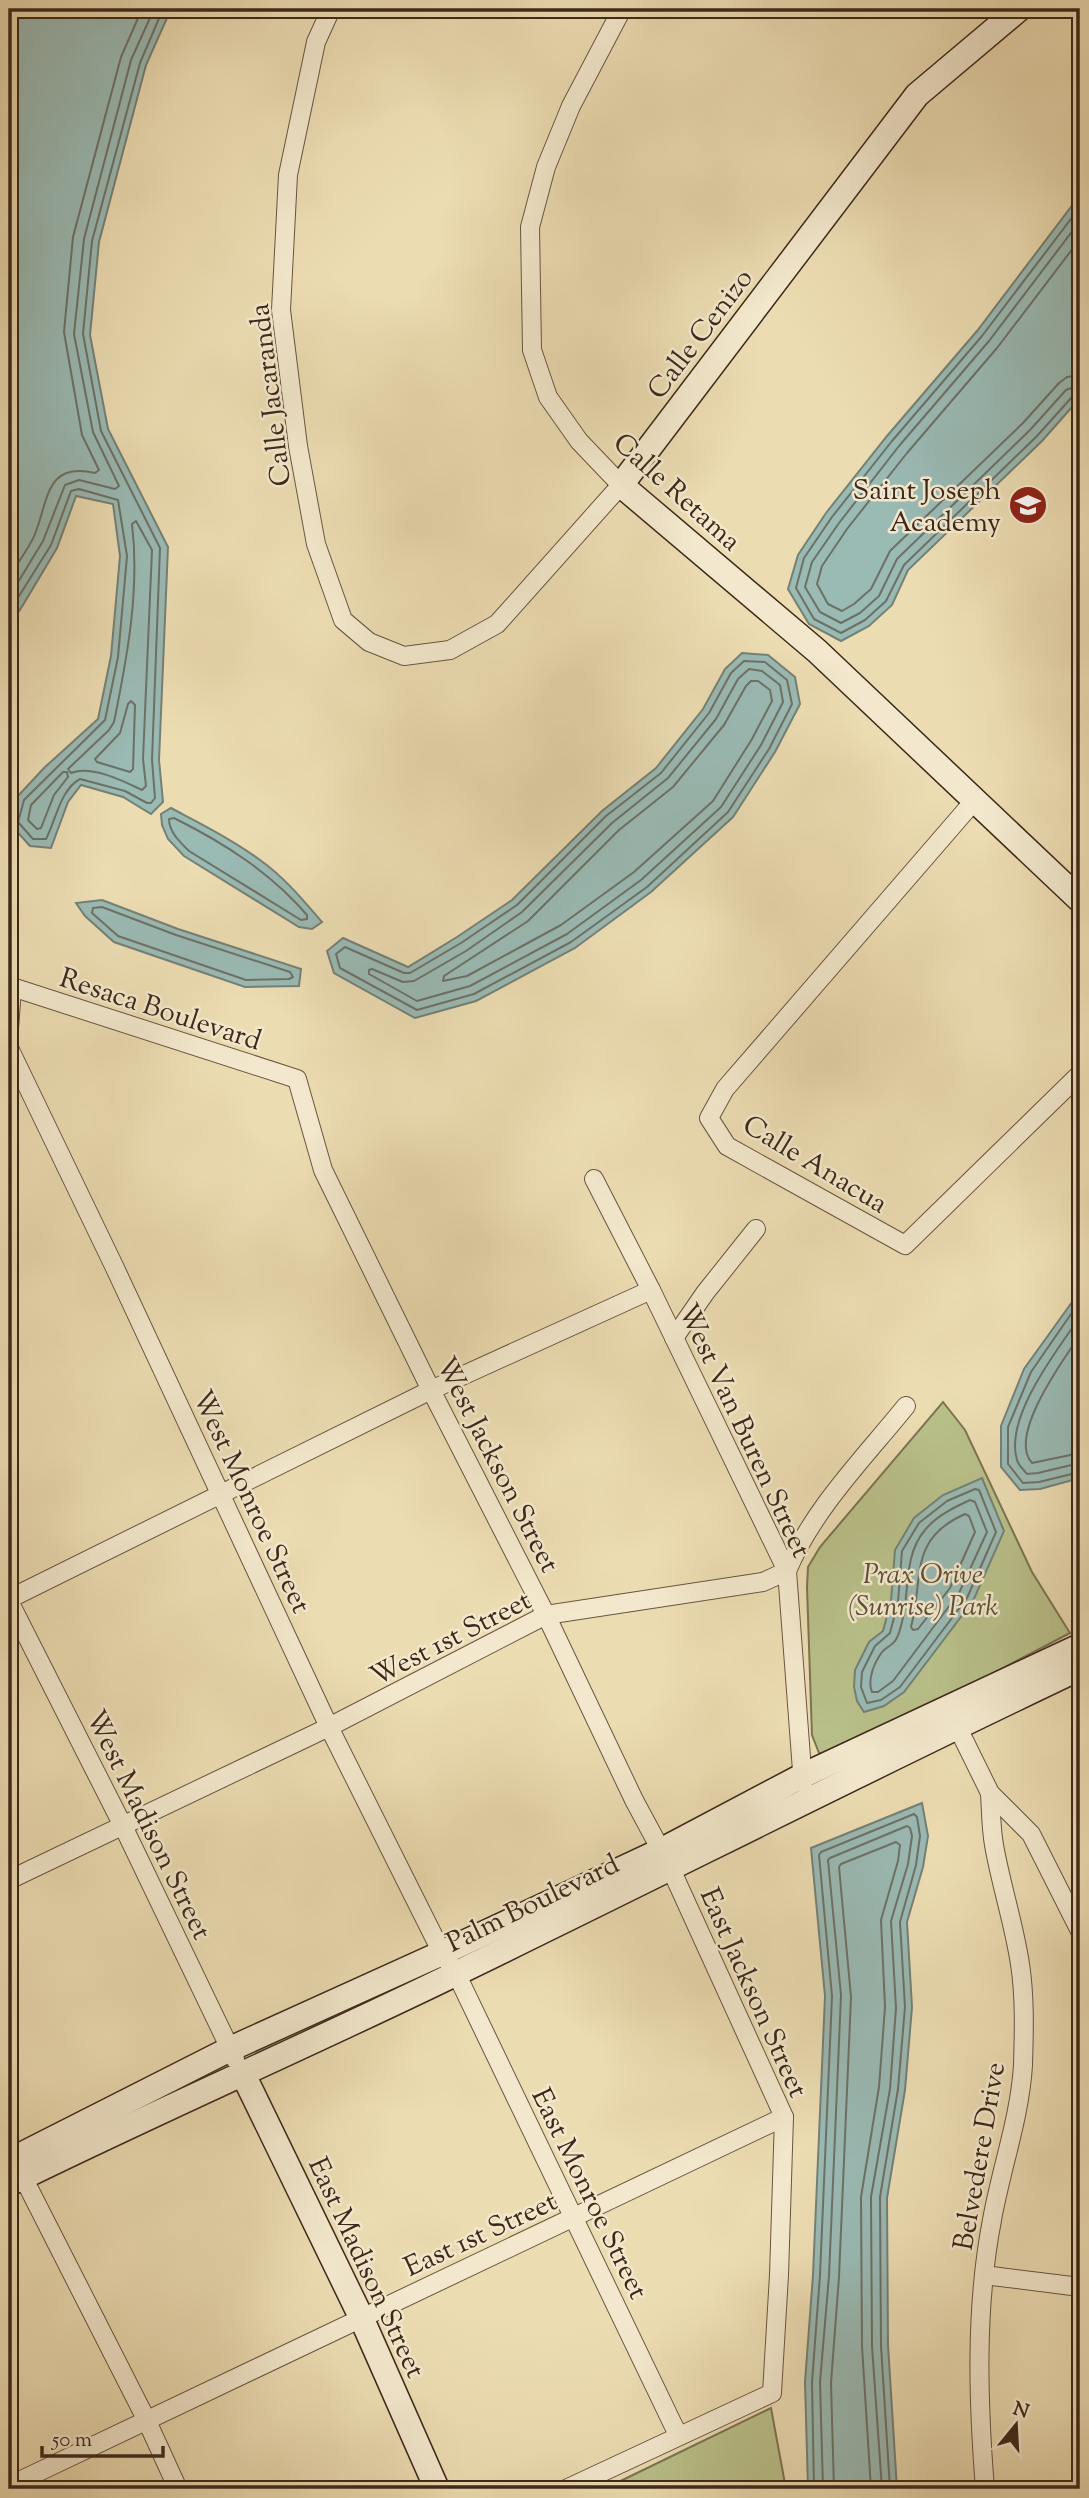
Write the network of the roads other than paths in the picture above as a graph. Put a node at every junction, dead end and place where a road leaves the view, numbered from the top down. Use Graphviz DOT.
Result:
graph roads {
  1 [pos="331,9"];
  2 [pos="622,9"];
  3 [pos="1019,9"];
  4 [pos="621,485"];
  5 [pos="404,656"];
  6 [pos="974,801"];
  7 [pos="1080,900"];
  8 [pos="10,987"];
  9 [pos="9,1029"];
  10 [pos="9,1048"];
  11 [pos="1080,1074"];
  12 [pos="298,1079"];
  13 [pos="594,1179"];
  14 [pos="756,1229"];
  15 [pos="651,1290"];
  16 [pos="674,1338"];
  17 [pos="431,1390"];
  18 [pos="906,1406"];
  19 [pos="220,1494"];
  20 [pos="787,1571"];
  21 [pos="9,1600"];
  22 [pos="547,1615"];
  23 [pos="1080,1646"];
  24 [pos="1080,1668"];
  25 [pos="329,1727"];
  26 [pos="957,1727"];
  27 [pos="802,1776"];
  28 [pos="989,1793"];
  29 [pos="805,1801"];
  30 [pos="123,1826"];
  31 [pos="666,1858"];
  32 [pos="9,1880"];
  33 [pos="1080,1931"];
  34 [pos="449,1963"];
  35 [pos="335,2002"];
  36 [pos="346,2024"];
  37 [pos="230,2049"];
  38 [pos="242,2072"];
  39 [pos="784,2117"];
  40 [pos="13,2164"];
  41 [pos="574,2217"];
  42 [pos="984,2275"];
  43 [pos="1080,2287"];
  44 [pos="361,2317"];
  45 [pos="146,2419"];
  46 [pos="678,2435"];
  47 [pos="9,2486"];
  48 [pos="178,2489"];
  49 [pos="437,2489"];
  50 [pos="566,2489"];
  51 [pos="985,2489"];
  1 -- 5 [label="street, Calle Jacaranda"];
  2 -- 4 [label="street, Calle Retama"];
  3 -- 4 [label="main road, Calle Cenizo"];
  4 -- 5 [label="street, Calle Cenizo"];
  4 -- 6 [label="main road, Calle Retama"];
  6 -- 7 [label="main road, Calle Retama"];
  6 -- 11 [label="street, Calle Anacua"];
  8 -- 9 [label="street"];
  8 -- 12 [label="street, Resaca Boulevard"];
  10 -- 19 [label="street, West Monroe Street"];
  12 -- 17 [label="street, West Jackson Street"];
  13 -- 15 [label="street, West Van Buren Street"];
  14 -- 16 [label="street"];
  15 -- 16 [label="street, West Van Buren Street"];
  15 -- 17 [label="street"];
  16 -- 20 [label="street, West Van Buren Street"];
  17 -- 19 [label="street"];
  17 -- 22 [label="street, West Jackson Street"];
  18 -- 20 [label="street"];
  19 -- 21 [label="street"];
  19 -- 25 [label="street, West Monroe Street"];
  20 -- 22 [label="street, West 1st Street"];
  20 -- 27 [label="street, West Van Buren Street"];
  21 -- 30 [label="street, West Madison Street"];
  22 -- 25 [label="street, West 1st Street"];
  22 -- 31 [label="street, West Jackson Street"];
  23 -- 27 [label="main road, Palm Boulevard"];
  24 -- 26 [label="main road, Palm Boulevard"];
  25 -- 30 [label="street, West 1st Street"];
  25 -- 34 [label="street, West Monroe Street"];
  26 -- 28 [label="street"];
  26 -- 29 [label="main road, Palm Boulevard"];
  27 -- 29 [label="street, West Van Buren Street"];
  27 -- 31 [label="main road, Palm Boulevard"];
  28 -- 33 [label="street"];
  28 -- 42 [label="street, Belvedere Drive"];
  29 -- 31 [label="main road, Palm Boulevard"];
  30 -- 32 [label="street, West 1st Street"];
  30 -- 37 [label="street, West Madison Street"];
  31 -- 34 [label="main road, Palm Boulevard"];
  31 -- 39 [label="street, East Jackson Street"];
  34 -- 35 [label="main road, Palm Boulevard"];
  34 -- 36 [label="main road, Palm Boulevard"];
  34 -- 41 [label="street, East Monroe Street"];
  35 -- 36 [label="main road"];
  35 -- 37 [label="main road, Palm Boulevard"];
  36 -- 38 [label="main road, Palm Boulevard"];
  37 -- 38 [label="street, West Madison Street"];
  37 -- 40 [label="main road, Palm Boulevard"];
  38 -- 40 [label="main road, Palm Boulevard"];
  38 -- 44 [label="main road, East Madison Street"];
  39 -- 41 [label="street, East 1st Street"];
  39 -- 46 [label="street, East Jackson Street"];
  40 -- 45 [label="street"];
  41 -- 44 [label="street, East 1st Street"];
  41 -- 46 [label="street, East Monroe Street"];
  42 -- 43 [label="street"];
  42 -- 51 [label="street, Belvedere Drive"];
  44 -- 45 [label="street, East 1st Street"];
  44 -- 49 [label="main road, East Madison Street"];
  45 -- 47 [label="street, East 1st Street"];
  45 -- 48 [label="street"];
  46 -- 50 [label="street"];
}
